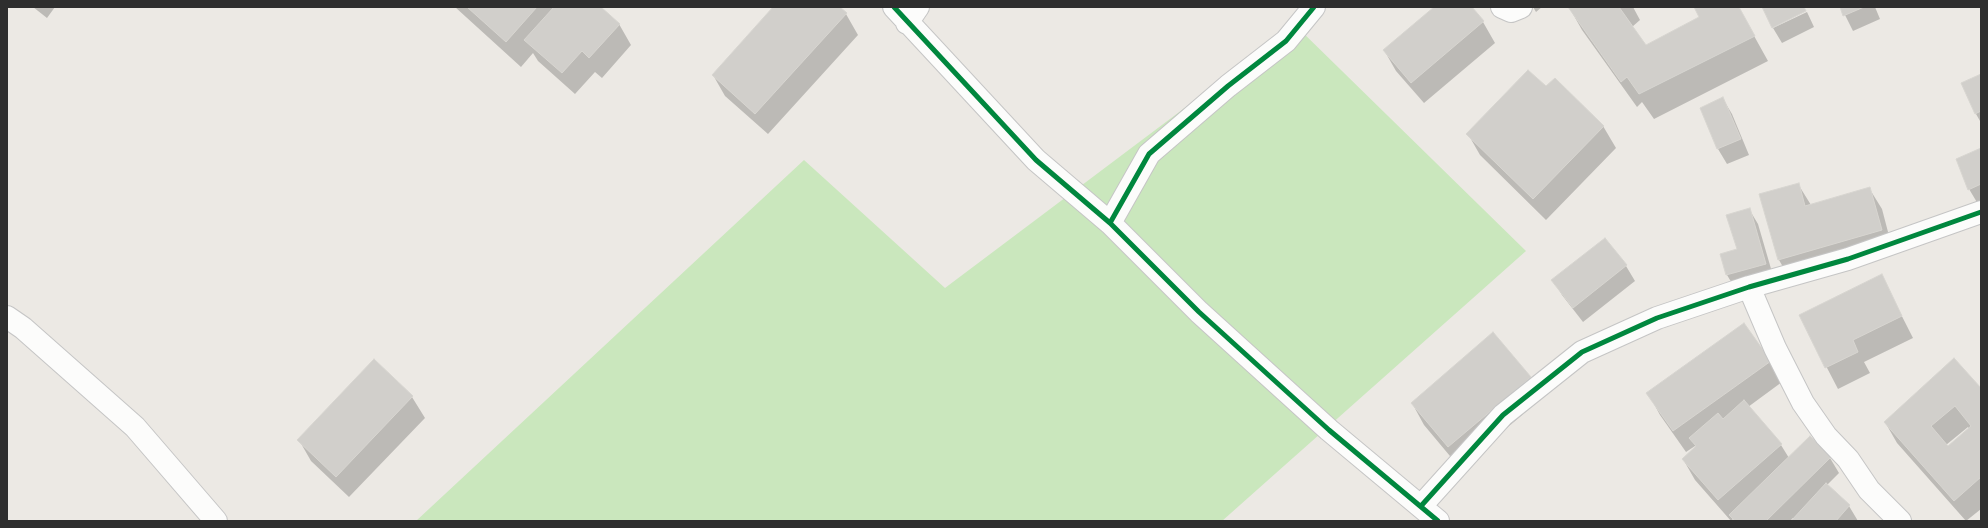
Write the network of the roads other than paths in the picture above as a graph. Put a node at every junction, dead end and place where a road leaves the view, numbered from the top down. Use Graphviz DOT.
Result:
graph roads {
  1 [pos="1314,7"];
  2 [pos="1502,7"];
  3 [pos="1522,7"];
  4 [pos="906,12"];
  5 [pos="1981,212"];
  6 [pos="1110,223"];
  7 [pos="1750,287"];
  8 [pos="7,317"];
  9 [pos="1421,506"];
  10 [pos="216,521"];
  11 [pos="1438,521"];
  12 [pos="1900,521"];
  1 -- 6 [label="street"];
  2 -- 3 [label="street"];
  4 -- 6 [label="street"];
  5 -- 7 [label="street"];
  6 -- 9 [label="street"];
  7 -- 9 [label="street"];
  7 -- 12 [label="street"];
  8 -- 10 [label="street"];
  9 -- 11 [label="street"];
}
